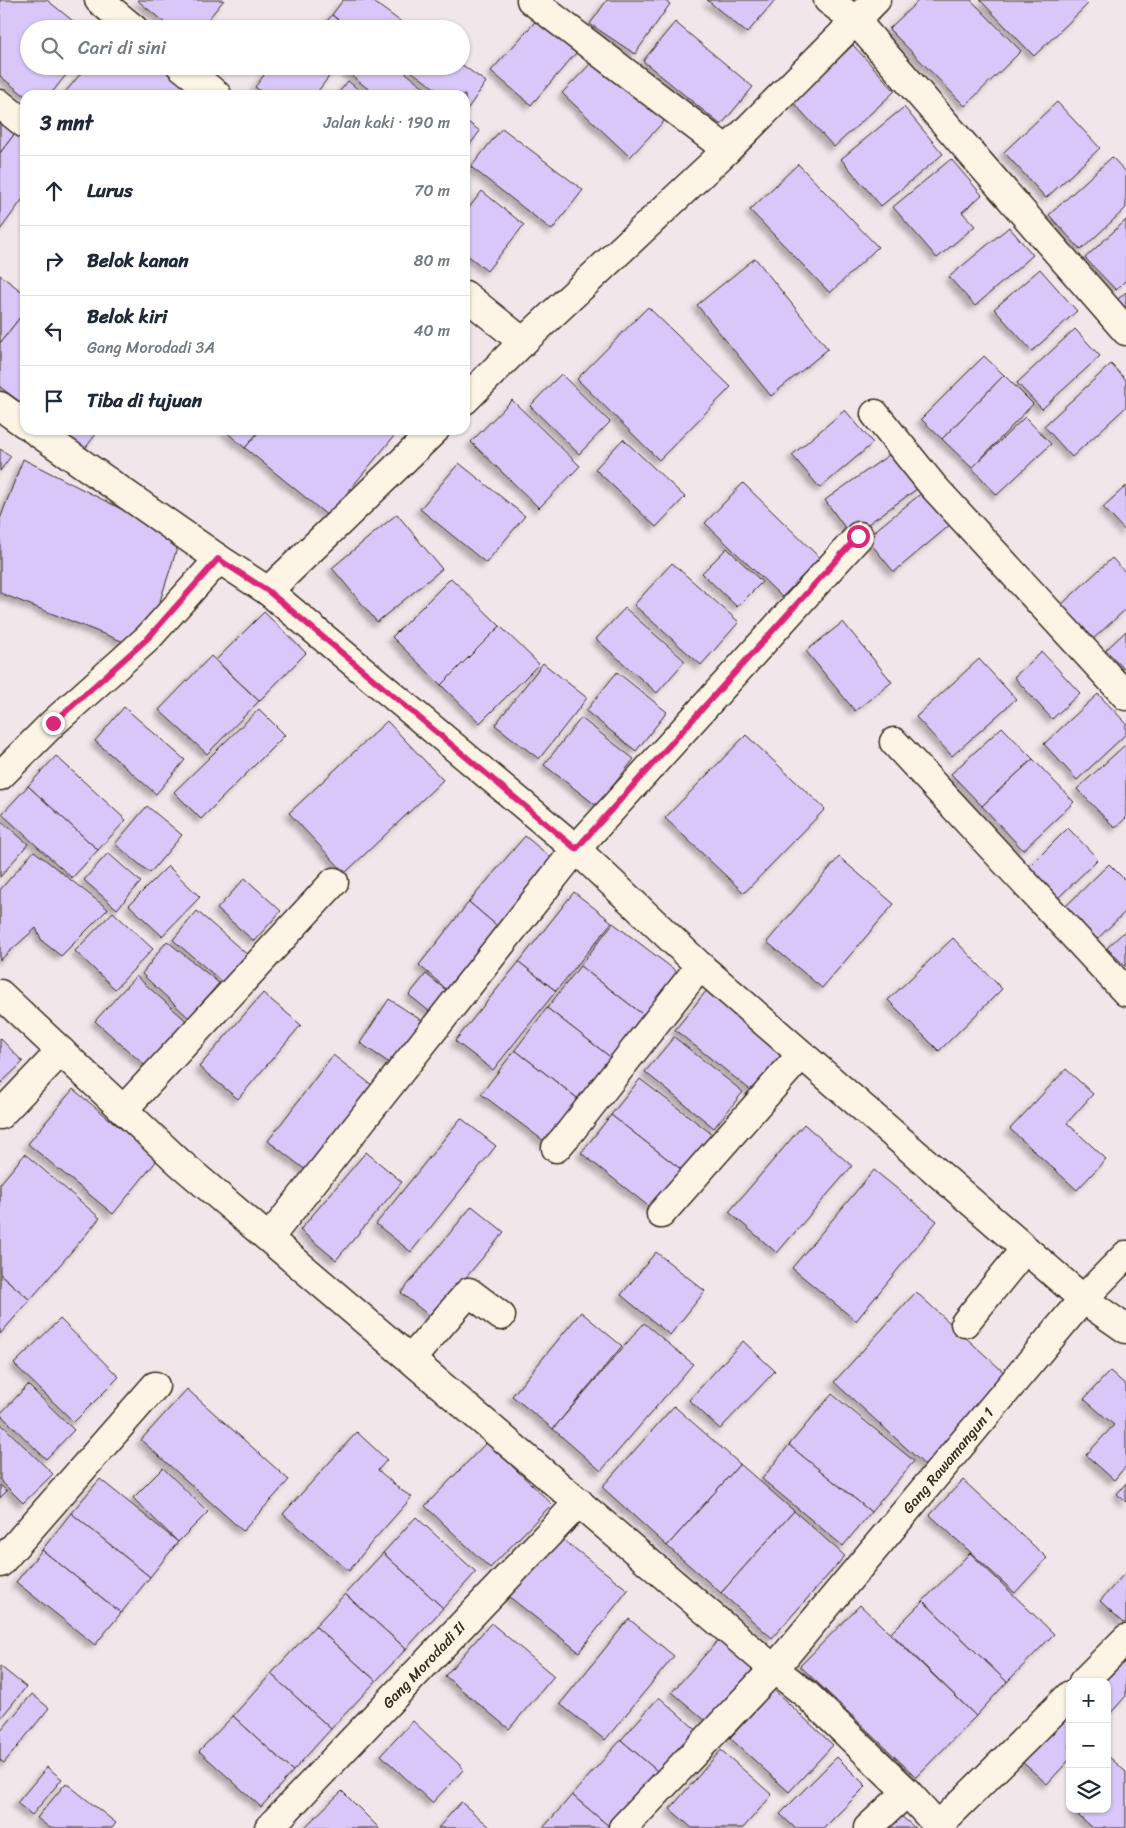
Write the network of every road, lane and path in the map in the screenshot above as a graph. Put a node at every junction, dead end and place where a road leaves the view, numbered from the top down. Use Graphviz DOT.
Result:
graph roads {
  1 [pos="531,0"];
  2 [pos="828,0"];
  3 [pos="876,0"];
  4 [pos="106,2"];
  5 [pos="125,20"];
  6 [pos="855,20"];
  7 [pos="192,75"];
  8 [pos="211,90"];
  9 [pos="0,104"];
  10 [pos="20,120"];
  11 [pos="727,150"];
  12 [pos="470,299"];
  13 [pos="1126,331"];
  14 [pos="523,342"];
  15 [pos="470,395"];
  16 [pos="0,406"];
  17 [pos="875,414"];
  18 [pos="20,420"];
  19 [pos="41,435"];
  20 [pos="422,435"];
  21 [pos="858,536"];
  22 [pos="218,559"];
  23 [pos="268,591"];
  24 [pos="1126,696"];
  25 [pos="894,742"];
  26 [pos="0,776"];
  27 [pos="576,849"];
  28 [pos="334,882"];
  29 [pos="700,966"];
  30 [pos="1126,992"];
  31 [pos="0,994"];
  32 [pos="61,1051"];
  33 [pos="801,1055"];
  34 [pos="123,1110"];
  35 [pos="0,1115"];
  36 [pos="556,1148"];
  37 [pos="661,1214"];
  38 [pos="269,1238"];
  39 [pos="1025,1249"];
  40 [pos="1126,1255"];
  41 [pos="1083,1299"];
  42 [pos="501,1316"];
  43 [pos="965,1322"];
  44 [pos="1126,1329"];
  45 [pos="411,1358"];
  46 [pos="155,1386"];
  47 [pos="579,1502"];
  48 [pos="0,1563"];
  49 [pos="1126,1639"];
  50 [pos="774,1669"];
  51 [pos="1087,1678"];
  52 [pos="1066,1699"];
  53 [pos="908,1792"];
  54 [pos="939,1827"];
  55 [pos="269,1828"];
  56 [pos="623,1828"];
  57 [pos="868,1828"];
  1 -- 11 [label="street"];
  2 -- 6 [label="street"];
  3 -- 6 [label="street"];
  4 -- 5 [label="street"];
  6 -- 11 [label="street"];
  6 -- 13 [label="street"];
  7 -- 8 [label="street"];
  9 -- 10 [label="street"];
  11 -- 14 [label="street"];
  12 -- 14 [label="street"];
  14 -- 15 [label="street"];
  16 -- 18 [label="street"];
  17 -- 24 [label="street"];
  19 -- 22 [label="street"];
  20 -- 23 [label="street"];
  21 -- 27 [label="street"];
  22 -- 23 [label="street"];
  22 -- 26 [label="street"];
  23 -- 27 [label="street"];
  25 -- 30 [label="street"];
  27 -- 29 [label="street"];
  27 -- 38 [label="street"];
  28 -- 34 [label="street"];
  29 -- 33 [label="street"];
  29 -- 36 [label="street"];
  31 -- 32 [label="street"];
  32 -- 34 [label="street"];
  32 -- 35 [label="street"];
  33 -- 37 [label="street"];
  33 -- 39 [label="street"];
  34 -- 38 [label="street"];
  38 -- 45 [label="street"];
  39 -- 41 [label="street"];
  39 -- 43 [label="street"];
  40 -- 41 [label="street, Gang Rawamangun 1"];
  41 -- 44 [label="street"];
  41 -- 50 [label="street, Gang Rawamangun 1"];
  42 -- 45 [label="street"];
  45 -- 47 [label="street"];
  46 -- 48 [label="street"];
  47 -- 50 [label="street"];
  47 -- 55 [label="street, Gang Morodadi II"];
  49 -- 51 [label="street"];
  50 -- 53 [label="street"];
  50 -- 56 [label="street, Gang Rawamangun 1"];
  52 -- 54 [label="street"];
  53 -- 54 [label="street"];
  53 -- 57 [label="street"];
}
